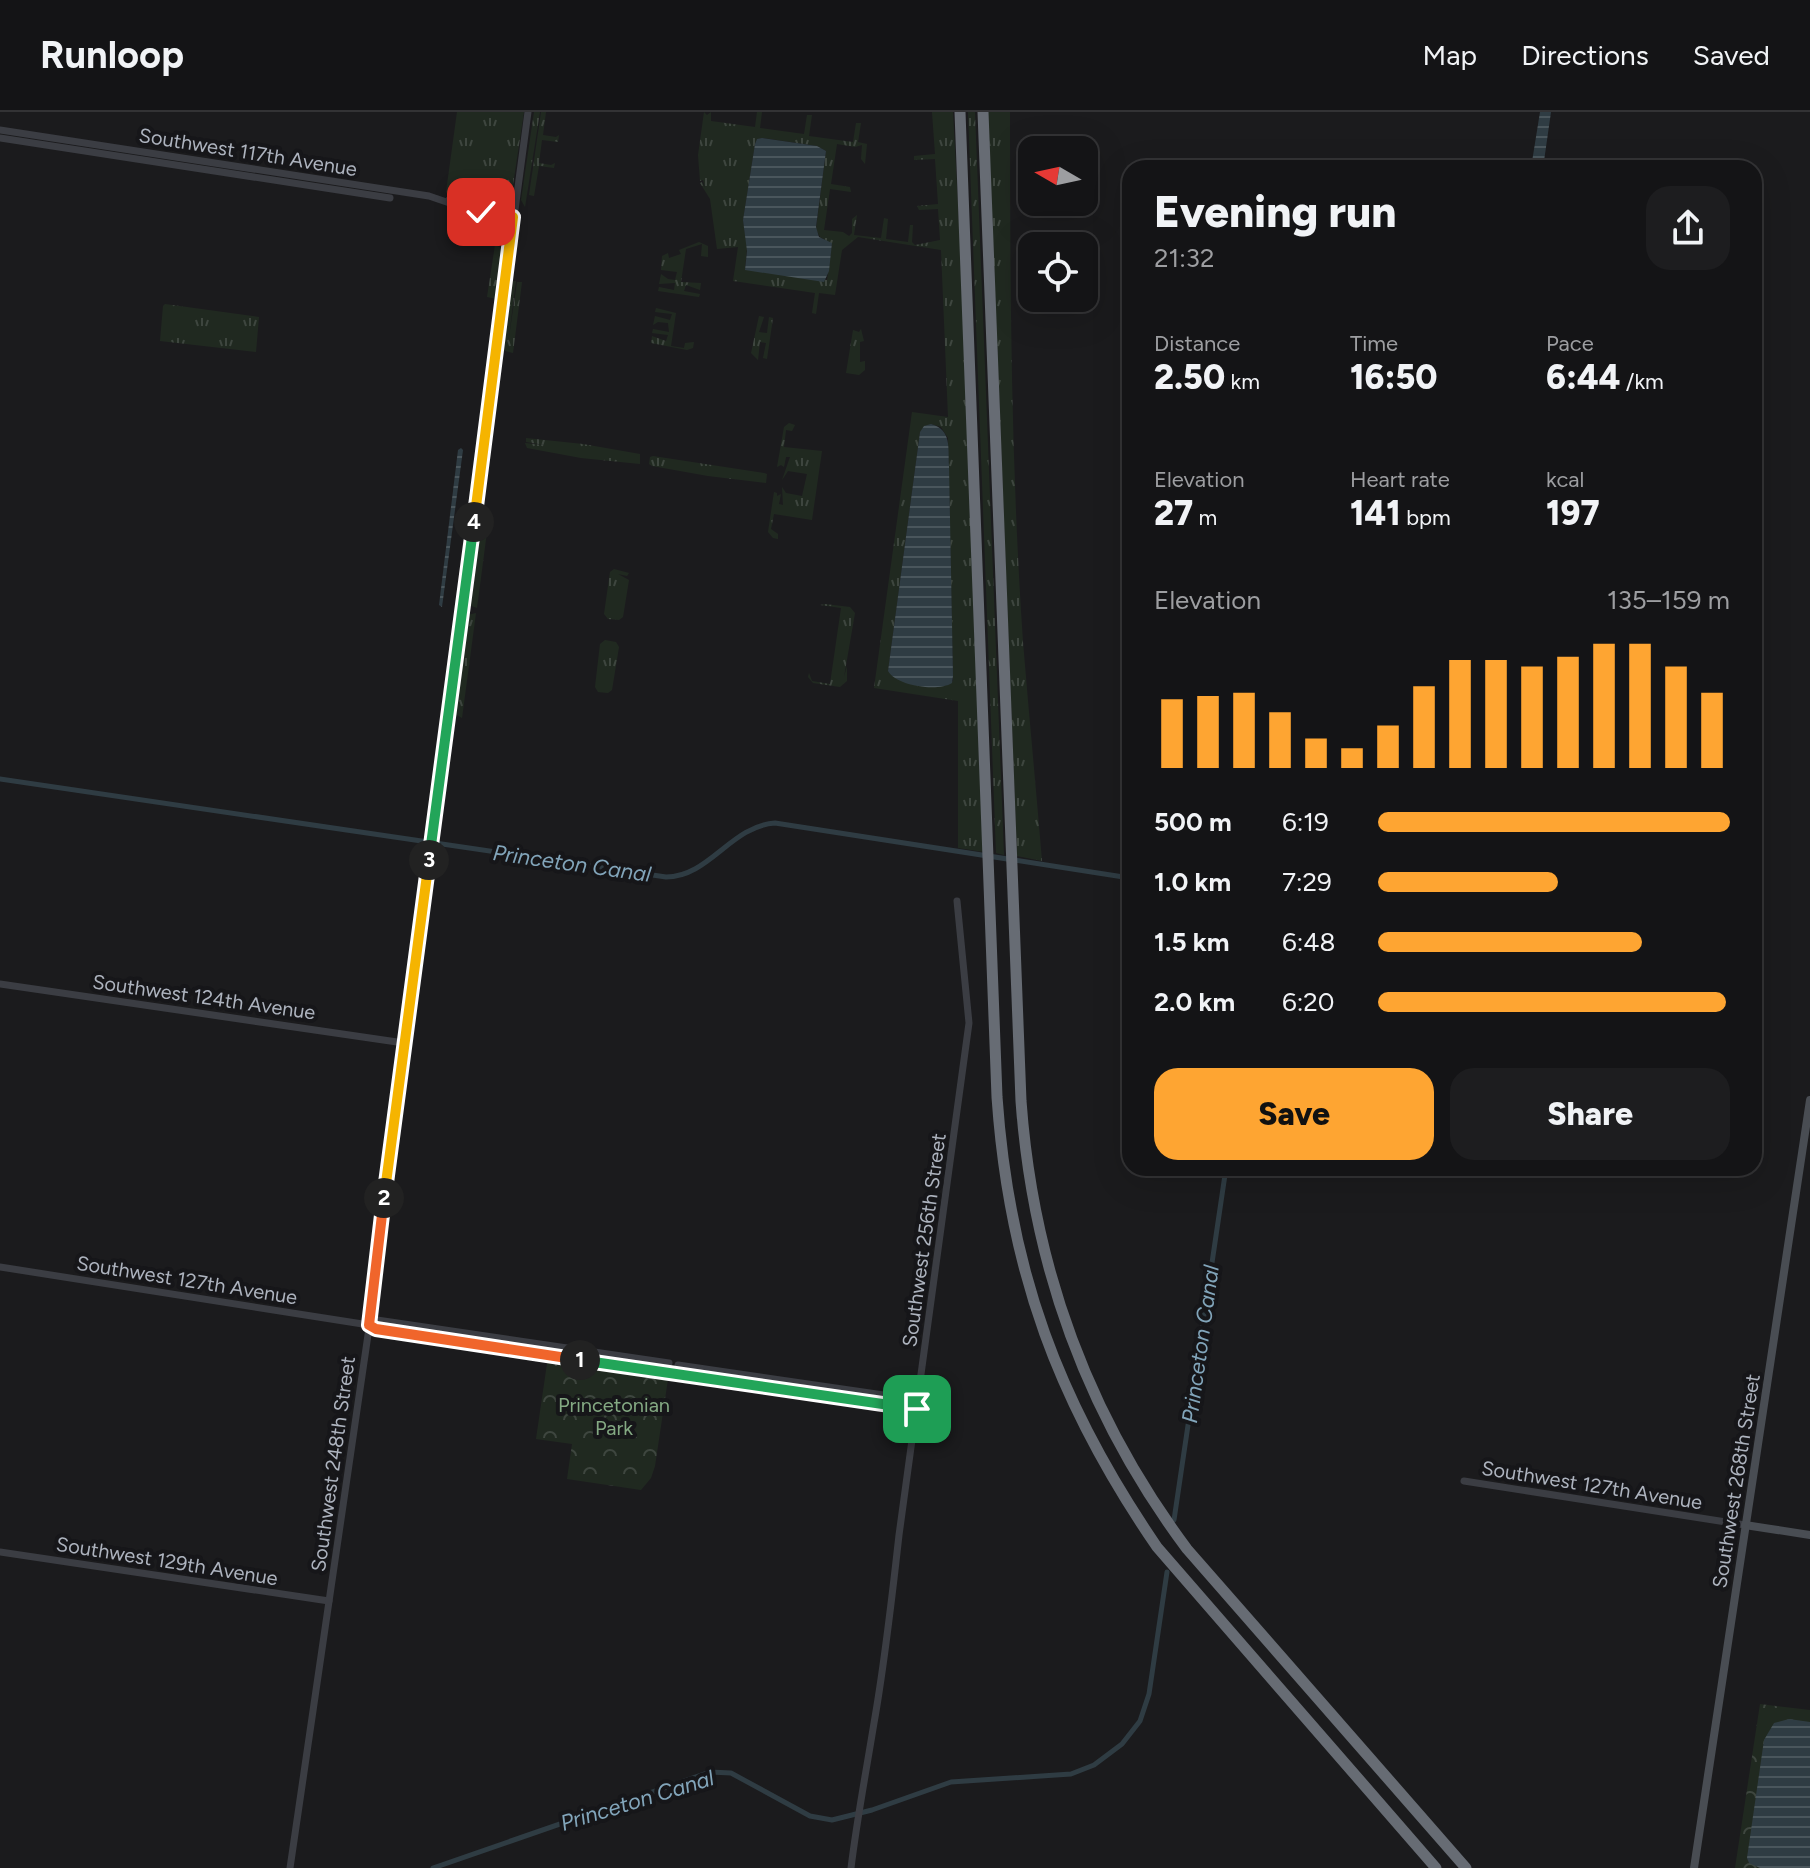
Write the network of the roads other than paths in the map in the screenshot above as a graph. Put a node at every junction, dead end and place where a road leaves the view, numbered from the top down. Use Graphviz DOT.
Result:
graph roads {
  1 [pos="528,112"];
  2 [pos="958,112"];
  3 [pos="983,112"];
  4 [pos="0,130"];
  5 [pos="0,138"];
  6 [pos="338,185"];
  7 [pos="390,198"];
  8 [pos="443,199"];
  9 [pos="514,207"];
  10 [pos="513,217"];
  11 [pos="957,901"];
  12 [pos="0,984"];
  13 [pos="404,1043"];
  14 [pos="1810,1100"];
  15 [pos="0,1267"];
  16 [pos="369,1325"];
  17 [pos="603,1359"];
  18 [pos="674,1364"];
  19 [pos="672,1374"];
  20 [pos="918,1400"];
  21 [pos="917,1409"];
  22 [pos="1464,1481"];
  23 [pos="1745,1525"];
  24 [pos="1810,1535"];
  25 [pos="0,1552"];
  26 [pos="329,1601"];
  27 [pos="290,1868"];
  28 [pos="851,1868"];
  29 [pos="1436,1868"];
  30 [pos="1466,1868"];
  31 [pos="1694,1868"];
  1 -- 9 [label="street, Southwest 248th Street"];
  2 -- 29 [label="highway"];
  3 -- 30 [label="highway"];
  4 -- 6 [label="street, Southwest 117th Avenue"];
  5 -- 6 [label="street, Southwest 117th Avenue"];
  6 -- 7 [label="street"];
  6 -- 8 [label="street, Southwest 117th Avenue"];
  8 -- 9 [label="street, Southwest 117th Avenue"];
  8 -- 10 [label="street, Southwest 117th Avenue"];
  9 -- 10 [label="street, Southwest 248th Street"];
  10 -- 13 [label="street, Southwest 248th Street"];
  11 -- 20 [label="street, Southwest 256th Street"];
  12 -- 13 [label="street, Southwest 124th Avenue"];
  13 -- 16 [label="street, Southwest 248th Street"];
  14 -- 23 [label="main road, Southwest 268th Street"];
  15 -- 16 [label="street, Southwest 127th Avenue"];
  16 -- 17 [label="street, Southwest 127th Avenue"];
  16 -- 26 [label="street, Southwest 248th Street"];
  17 -- 18 [label="street, Southwest 127th Avenue"];
  17 -- 19 [label="street, Southwest 127th Avenue"];
  18 -- 19 [label="street"];
  18 -- 20 [label="street, Southwest 127th Avenue"];
  19 -- 21 [label="street, Southwest 127th Avenue"];
  20 -- 21 [label="street, Southwest 256th Street"];
  21 -- 28 [label="street, Southwest 256th Street"];
  22 -- 23 [label="street, Southwest 127th Avenue"];
  23 -- 24 [label="main road, Southwest 127th Avenue"];
  23 -- 31 [label="main road, Southwest 268th Street"];
  25 -- 26 [label="street, Southwest 129th Avenue"];
  26 -- 27 [label="street, Southwest 248th Street"];
}
